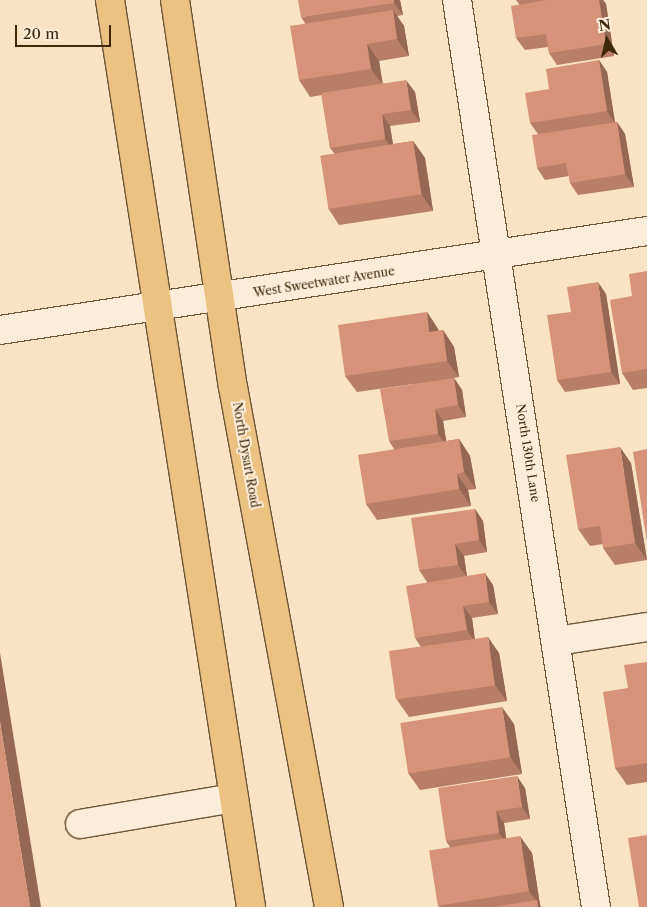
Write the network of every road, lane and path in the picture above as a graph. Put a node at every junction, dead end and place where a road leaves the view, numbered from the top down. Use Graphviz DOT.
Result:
graph roads {
  1 [pos="110,0"];
  2 [pos="175,0"];
  3 [pos="457,0"];
  4 [pos="647,232"];
  5 [pos="497,255"];
  6 [pos="219,298"];
  7 [pos="158,308"];
  8 [pos="0,330"];
  9 [pos="647,627"];
  10 [pos="557,641"];
  11 [pos="234,798"];
  12 [pos="80,824"];
  13 [pos="251,907"];
  14 [pos="329,907"];
  15 [pos="596,907"];
  1 -- 7 [label="main road"];
  2 -- 6 [label="main road, North Dysart Road"];
  3 -- 5 [label="street, North 130th Lane"];
  4 -- 5 [label="street, West Sweetwater Avenue"];
  5 -- 6 [label="street, West Sweetwater Avenue"];
  5 -- 10 [label="street, North 130th Lane"];
  6 -- 7 [label="street, West Sweetwater Avenue"];
  6 -- 14 [label="main road, North Dysart Road"];
  7 -- 8 [label="street, West Sweetwater Avenue"];
  7 -- 11 [label="main road"];
  9 -- 10 [label="street"];
  10 -- 15 [label="street, North 130th Lane"];
  11 -- 12 [label="street"];
  11 -- 13 [label="main road"];
}
